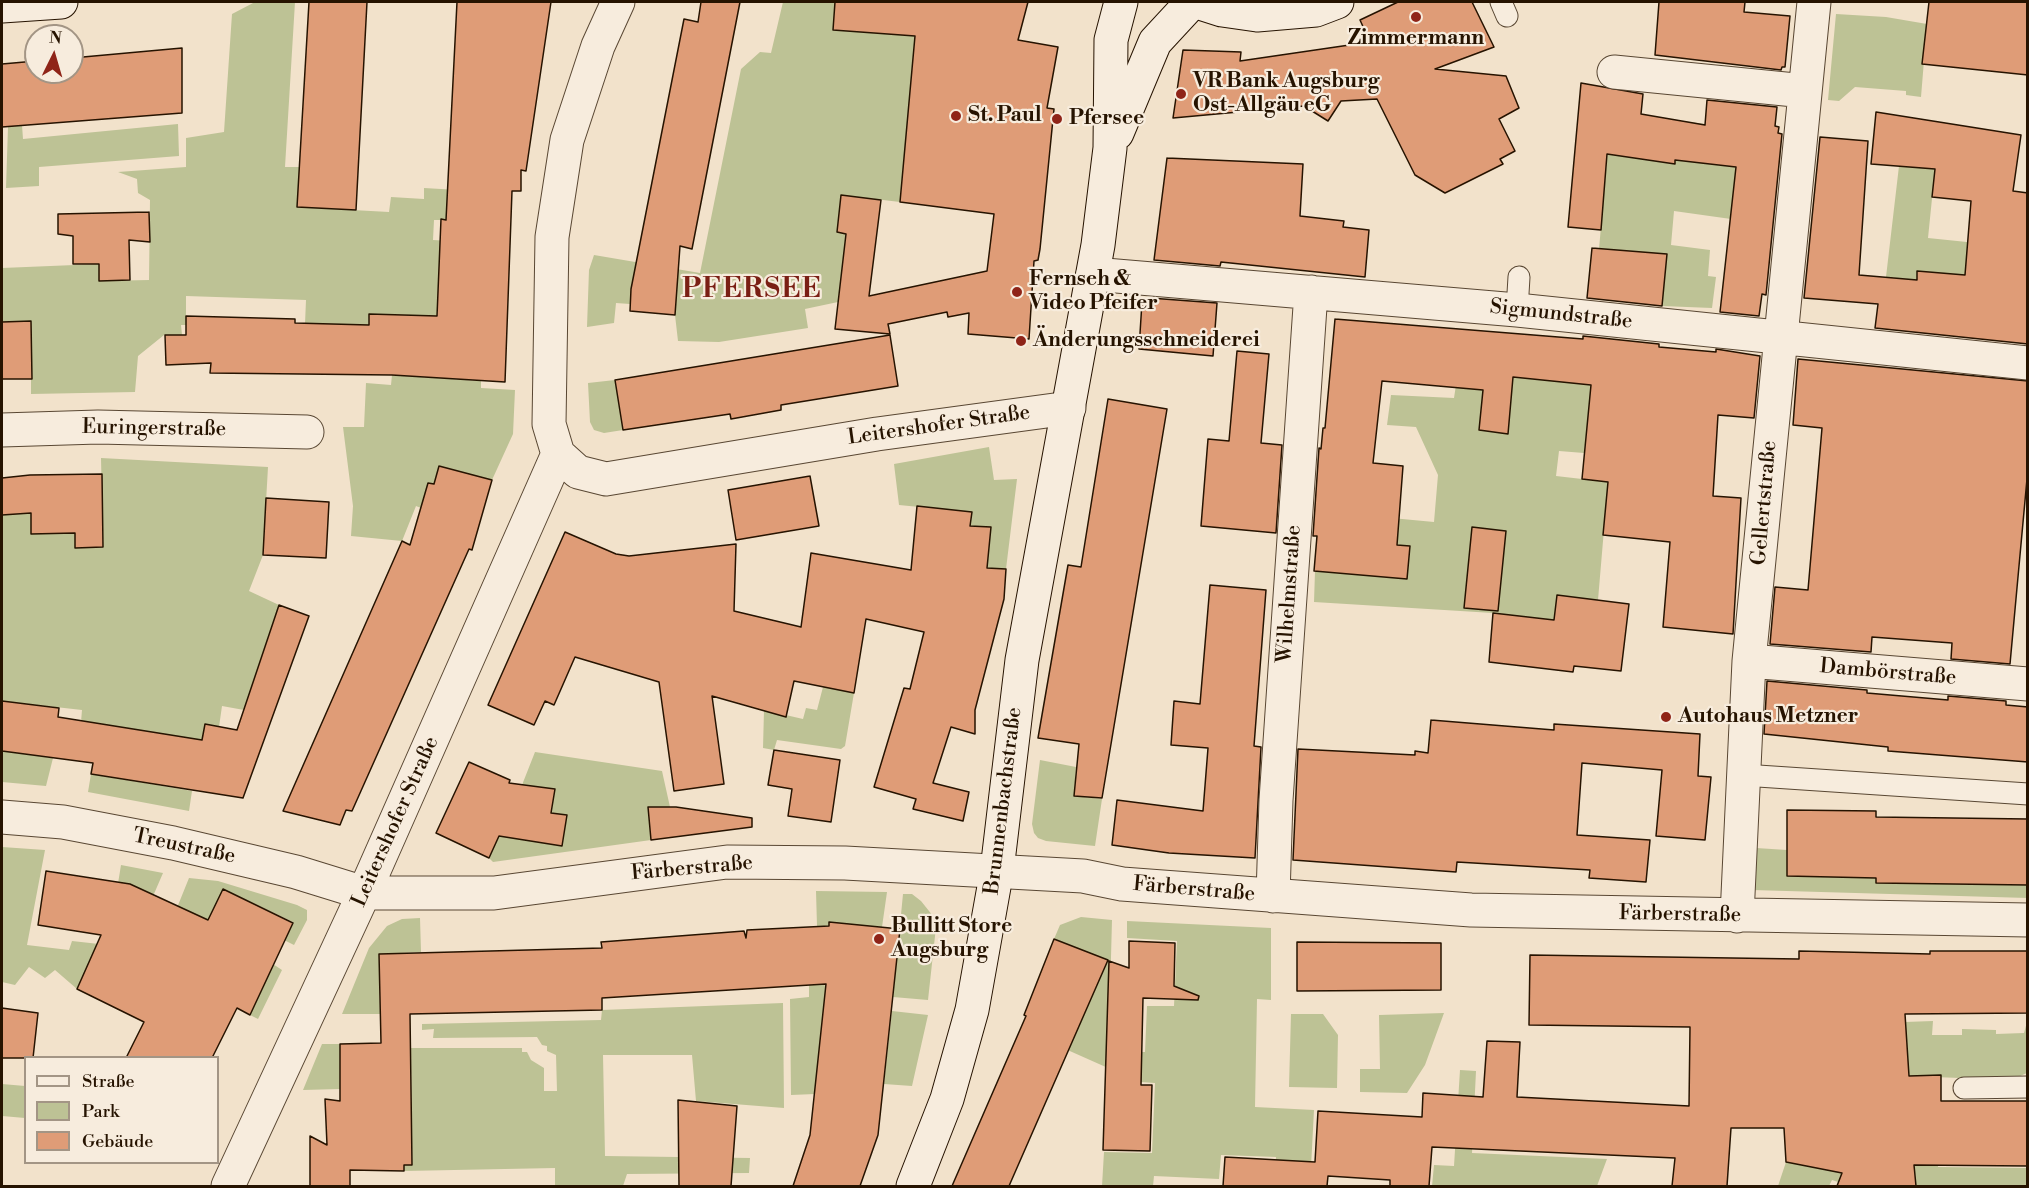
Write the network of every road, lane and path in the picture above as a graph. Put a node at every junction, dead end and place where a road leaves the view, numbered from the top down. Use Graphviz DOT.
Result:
graph roads {
  1 [pos="61,2"];
  2 [pos="618,2"];
  3 [pos="1121,2"];
  4 [pos="1192,2"];
  5 [pos="1197,2"];
  6 [pos="1337,2"];
  7 [pos="1814,2"];
  8 [pos="2,6"];
  9 [pos="1614,72"];
  10 [pos="1804,91"];
  11 [pos="1110,148"];
  12 [pos="1094,274"];
  13 [pos="1519,277"];
  14 [pos="1311,292"];
  15 [pos="1516,310"];
  16 [pos="1780,336"];
  17 [pos="2028,363"];
  18 [pos="1069,408"];
  19 [pos="2,430"];
  20 [pos="307,432"];
  21 [pos="558,454"];
  22 [pos="1749,661"];
  23 [pos="2028,684"];
  24 [pos="1743,775"];
  25 [pos="2028,794"];
  26 [pos="2,817"];
  27 [pos="997,870"];
  28 [pos="364,892"];
  29 [pos="1274,896"];
  30 [pos="1737,916"];
  31 [pos="2028,920"];
  32 [pos="1964,1088"];
  33 [pos="2028,1088"];
  34 [pos="228,1186"];
  35 [pos="912,1186"];
  1 -- 8 [label="street"];
  2 -- 21 [label="street"];
  3 -- 11 [label="street"];
  4 -- 11 [label="street"];
  5 -- 6 [label="street"];
  7 -- 10 [label="street, Gellertstraße"];
  9 -- 10 [label="street"];
  10 -- 16 [label="street, Gellertstraße"];
  11 -- 12 [label="street"];
  12 -- 14 [label="street, Sigmundstraße"];
  12 -- 18 [label="street"];
  13 -- 15 [label="lane"];
  14 -- 15 [label="street, Sigmundstraße"];
  14 -- 29 [label="street, Wilhelmstraße"];
  15 -- 16 [label="street, Sigmundstraße"];
  16 -- 17 [label="street, Sigmundstraße"];
  16 -- 22 [label="street, Gellertstraße"];
  18 -- 21 [label="street, Leitershofer Straße"];
  18 -- 27 [label="street, Brunnenbachstraße"];
  19 -- 20 [label="street, Euringerstraße"];
  21 -- 28 [label="street, Leitershofer Straße"];
  22 -- 23 [label="street, Dambörstraße"];
  22 -- 24 [label="street, Gellertstraße"];
  24 -- 25 [label="lane"];
  24 -- 30 [label="street, Gellertstraße"];
  26 -- 28 [label="street, Treustraße"];
  27 -- 28 [label="street, Färberstraße"];
  27 -- 29 [label="street, Färberstraße"];
  27 -- 35 [label="street, Brunnenbachstraße"];
  28 -- 34 [label="street, Leitershofer Straße"];
  29 -- 30 [label="street, Färberstraße"];
  30 -- 31 [label="street, Färberstraße"];
  32 -- 33 [label="lane"];
}
